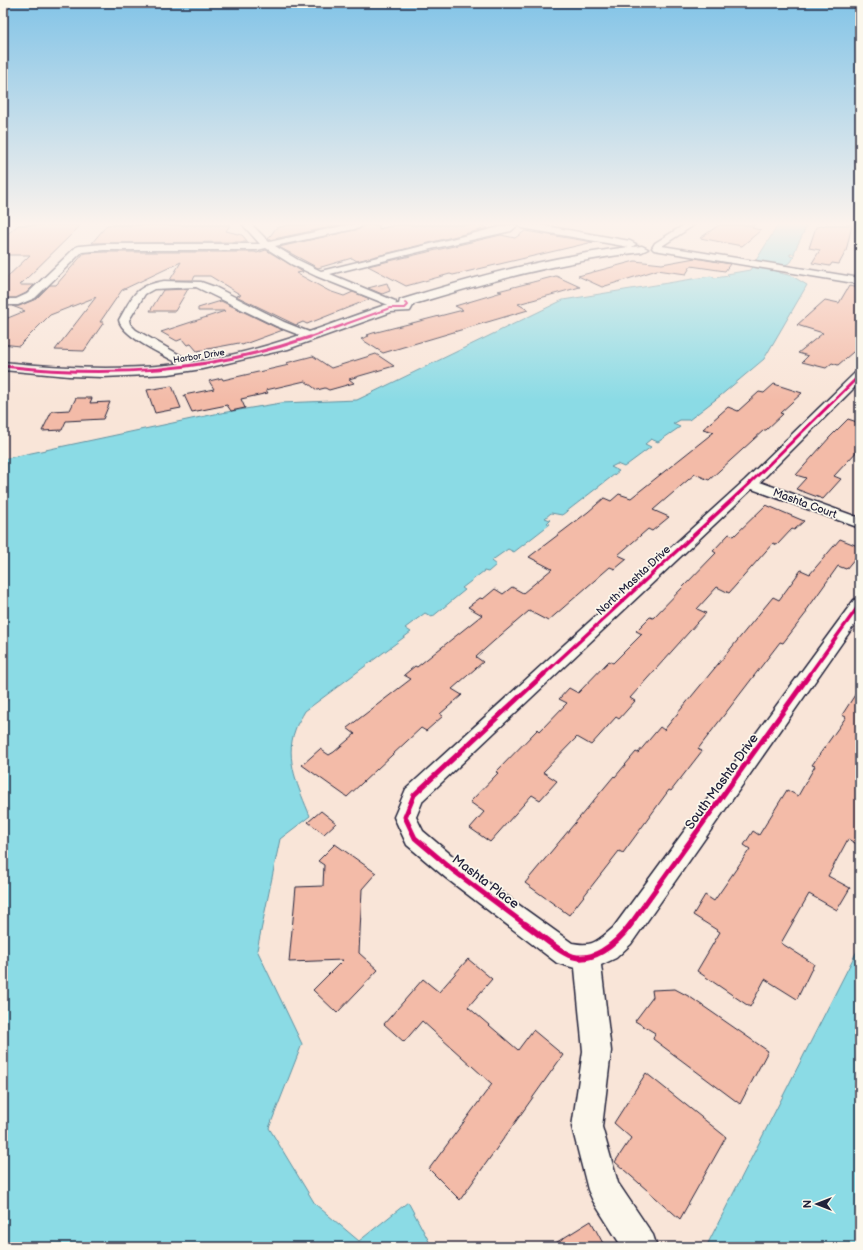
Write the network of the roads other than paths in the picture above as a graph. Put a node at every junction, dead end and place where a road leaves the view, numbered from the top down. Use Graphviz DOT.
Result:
graph roads {
  1 [pos="45,283"];
  2 [pos="340,283"];
  3 [pos="473,283"];
  4 [pos="3,302"];
  5 [pos="390,305"];
  6 [pos="310,336"];
  7 [pos="3,366"];
  8 [pos="193,366"];
  9 [pos="860,375"];
  10 [pos="750,483"];
  11 [pos="860,523"];
  12 [pos="860,604"];
  13 [pos="414,795"];
  14 [pos="588,958"];
  15 [pos="641,1247"];
  1 -- 4 [label="street"];
  2 -- 5 [label="street"];
  3 -- 5 [label="street, Harbor Drive"];
  5 -- 6 [label="street, Harbor Drive"];
  6 -- 8 [label="street, Harbor Drive"];
  6 -- 8 [label="street"];
  7 -- 8 [label="street, Harbor Drive"];
  9 -- 10 [label="street, North Mashta Drive"];
  10 -- 11 [label="street, Mashta Court"];
  10 -- 13 [label="street, North Mashta Drive"];
  12 -- 14 [label="street, South Mashta Drive"];
  13 -- 14 [label="street, Mashta Place"];
  14 -- 15 [label="street"];
}
